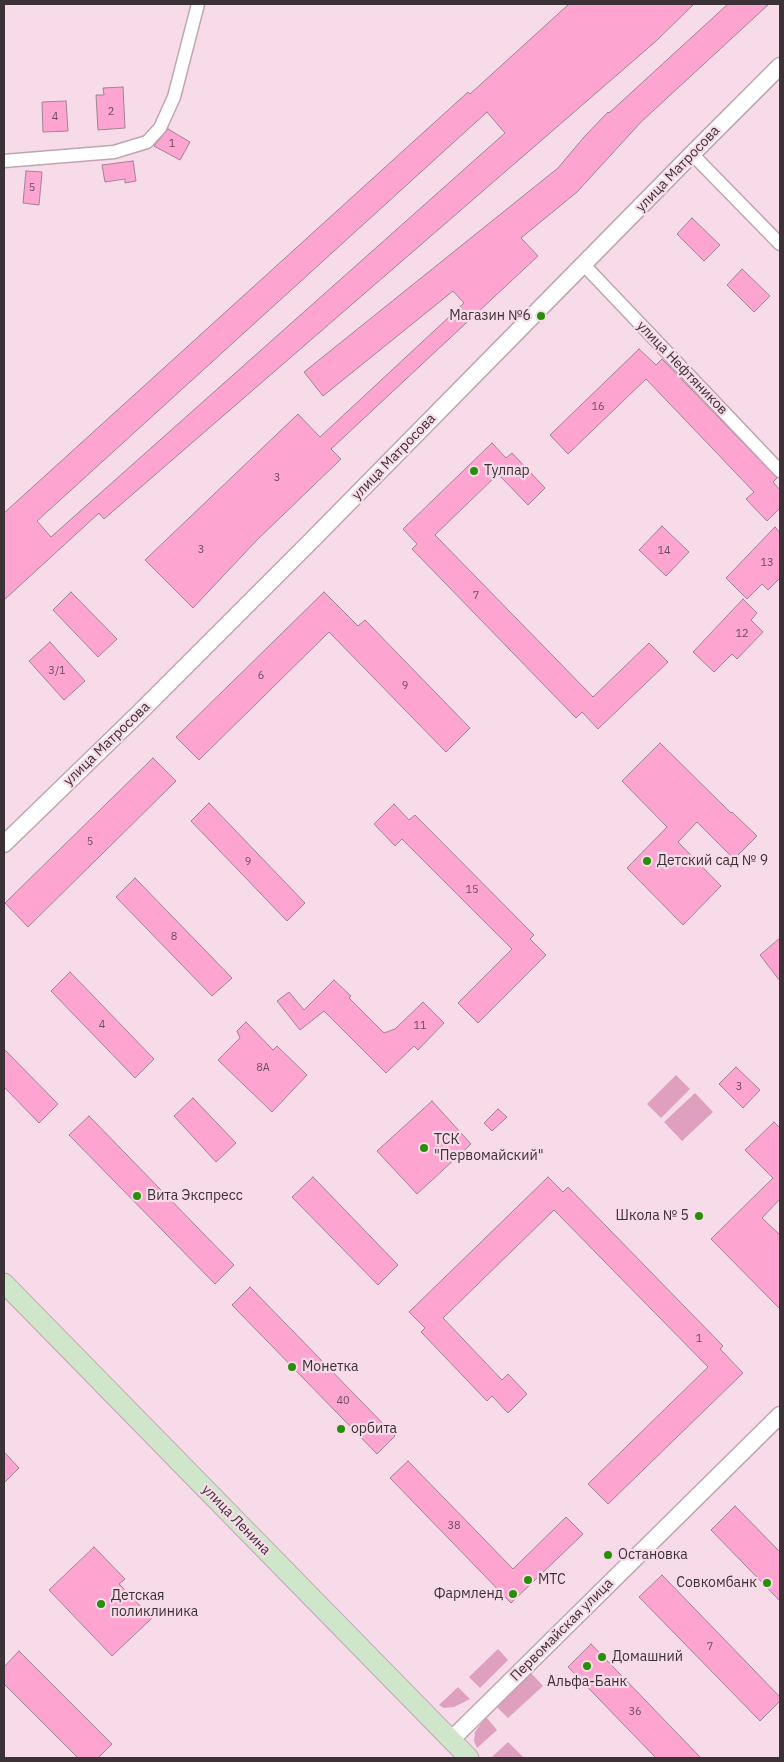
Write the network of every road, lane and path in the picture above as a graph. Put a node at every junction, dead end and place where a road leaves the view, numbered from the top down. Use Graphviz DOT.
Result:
graph roads {
  1 [pos="198,4"];
  2 [pos="780,66"];
  3 [pos="692,154"];
  4 [pos="4,162"];
  5 [pos="780,244"];
  6 [pos="584,265"];
  7 [pos="780,471"];
  8 [pos="4,844"];
  9 [pos="4,1282"];
  10 [pos="780,1415"];
  11 [pos="451,1740"];
  12 [pos="469,1758"];
  1 -- 4 [label="street"];
  2 -- 3 [label="street, улица Матросова"];
  3 -- 5 [label="street"];
  3 -- 6 [label="street, улица Матросова"];
  6 -- 7 [label="street, улица Нефтяников"];
  6 -- 8 [label="street, улица Матросова"];
  9 -- 11 [label="main road, улица Ленина"];
  10 -- 11 [label="street, Первомайская улица"];
  11 -- 12 [label="main road, улица Ленина"];
}
